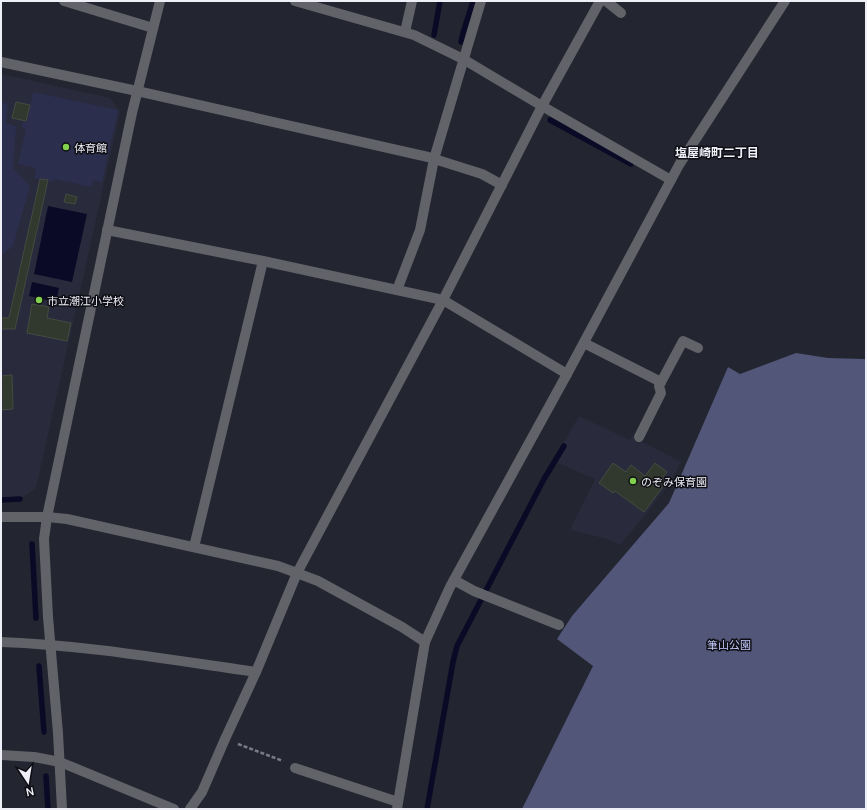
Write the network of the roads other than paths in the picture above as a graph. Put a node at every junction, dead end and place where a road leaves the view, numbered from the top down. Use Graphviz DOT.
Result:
graph roads {
  1 [pos="64,1"];
  2 [pos="160,1"];
  3 [pos="295,1"];
  4 [pos="412,1"];
  5 [pos="481,1"];
  6 [pos="600,1"];
  7 [pos="606,1"];
  8 [pos="785,1"];
  9 [pos="621,13"];
  10 [pos="153,28"];
  11 [pos="405,32"];
  12 [pos="463,60"];
  13 [pos="1,62"];
  14 [pos="137,91"];
  15 [pos="542,106"];
  16 [pos="434,159"];
  17 [pos="671,180"];
  18 [pos="502,185"];
  19 [pos="107,230"];
  20 [pos="263,261"];
  21 [pos="397,290"];
  22 [pos="443,300"];
  23 [pos="584,343"];
  24 [pos="698,348"];
  25 [pos="567,374"];
  26 [pos="661,382"];
  27 [pos="639,436"];
  28 [pos="1,517"];
  29 [pos="47,517"];
  30 [pos="194,547"];
  31 [pos="297,573"];
  32 [pos="454,580"];
  33 [pos="559,625"];
  34 [pos="1,642"];
  35 [pos="426,642"];
  36 [pos="50,645"];
  37 [pos="256,672"];
  38 [pos="1,756"];
  39 [pos="60,762"];
  40 [pos="295,768"];
  41 [pos="397,805"];
  42 [pos="62,809"];
  43 [pos="174,809"];
  44 [pos="190,809"];
  1 -- 10 [label="street"];
  2 -- 10 [label="street"];
  3 -- 11 [label="street"];
  4 -- 11 [label="street"];
  5 -- 12 [label="street"];
  6 -- 15 [label="street"];
  7 -- 9 [label="street"];
  8 -- 17 [label="street"];
  10 -- 14 [label="street"];
  11 -- 12 [label="street"];
  12 -- 15 [label="street"];
  12 -- 16 [label="street"];
  13 -- 14 [label="street"];
  14 -- 16 [label="street"];
  14 -- 19 [label="street"];
  15 -- 17 [label="street"];
  15 -- 18 [label="street"];
  16 -- 18 [label="street"];
  16 -- 21 [label="street"];
  17 -- 23 [label="street"];
  18 -- 22 [label="street"];
  19 -- 20 [label="street"];
  19 -- 29 [label="street"];
  20 -- 21 [label="street"];
  20 -- 30 [label="street"];
  21 -- 22 [label="street"];
  22 -- 25 [label="street"];
  22 -- 31 [label="street"];
  23 -- 25 [label="street"];
  23 -- 26 [label="street"];
  24 -- 26 [label="street"];
  25 -- 32 [label="street"];
  26 -- 27 [label="street"];
  28 -- 29 [label="street"];
  29 -- 30 [label="street"];
  29 -- 36 [label="street"];
  30 -- 31 [label="street"];
  31 -- 35 [label="street"];
  31 -- 37 [label="street"];
  32 -- 33 [label="street"];
  32 -- 35 [label="street"];
  34 -- 36 [label="street"];
  35 -- 41 [label="street"];
  36 -- 37 [label="street"];
  36 -- 39 [label="street"];
  37 -- 44 [label="street"];
  38 -- 39 [label="street"];
  39 -- 42 [label="street"];
  39 -- 43 [label="street"];
  40 -- 41 [label="street"];
}
